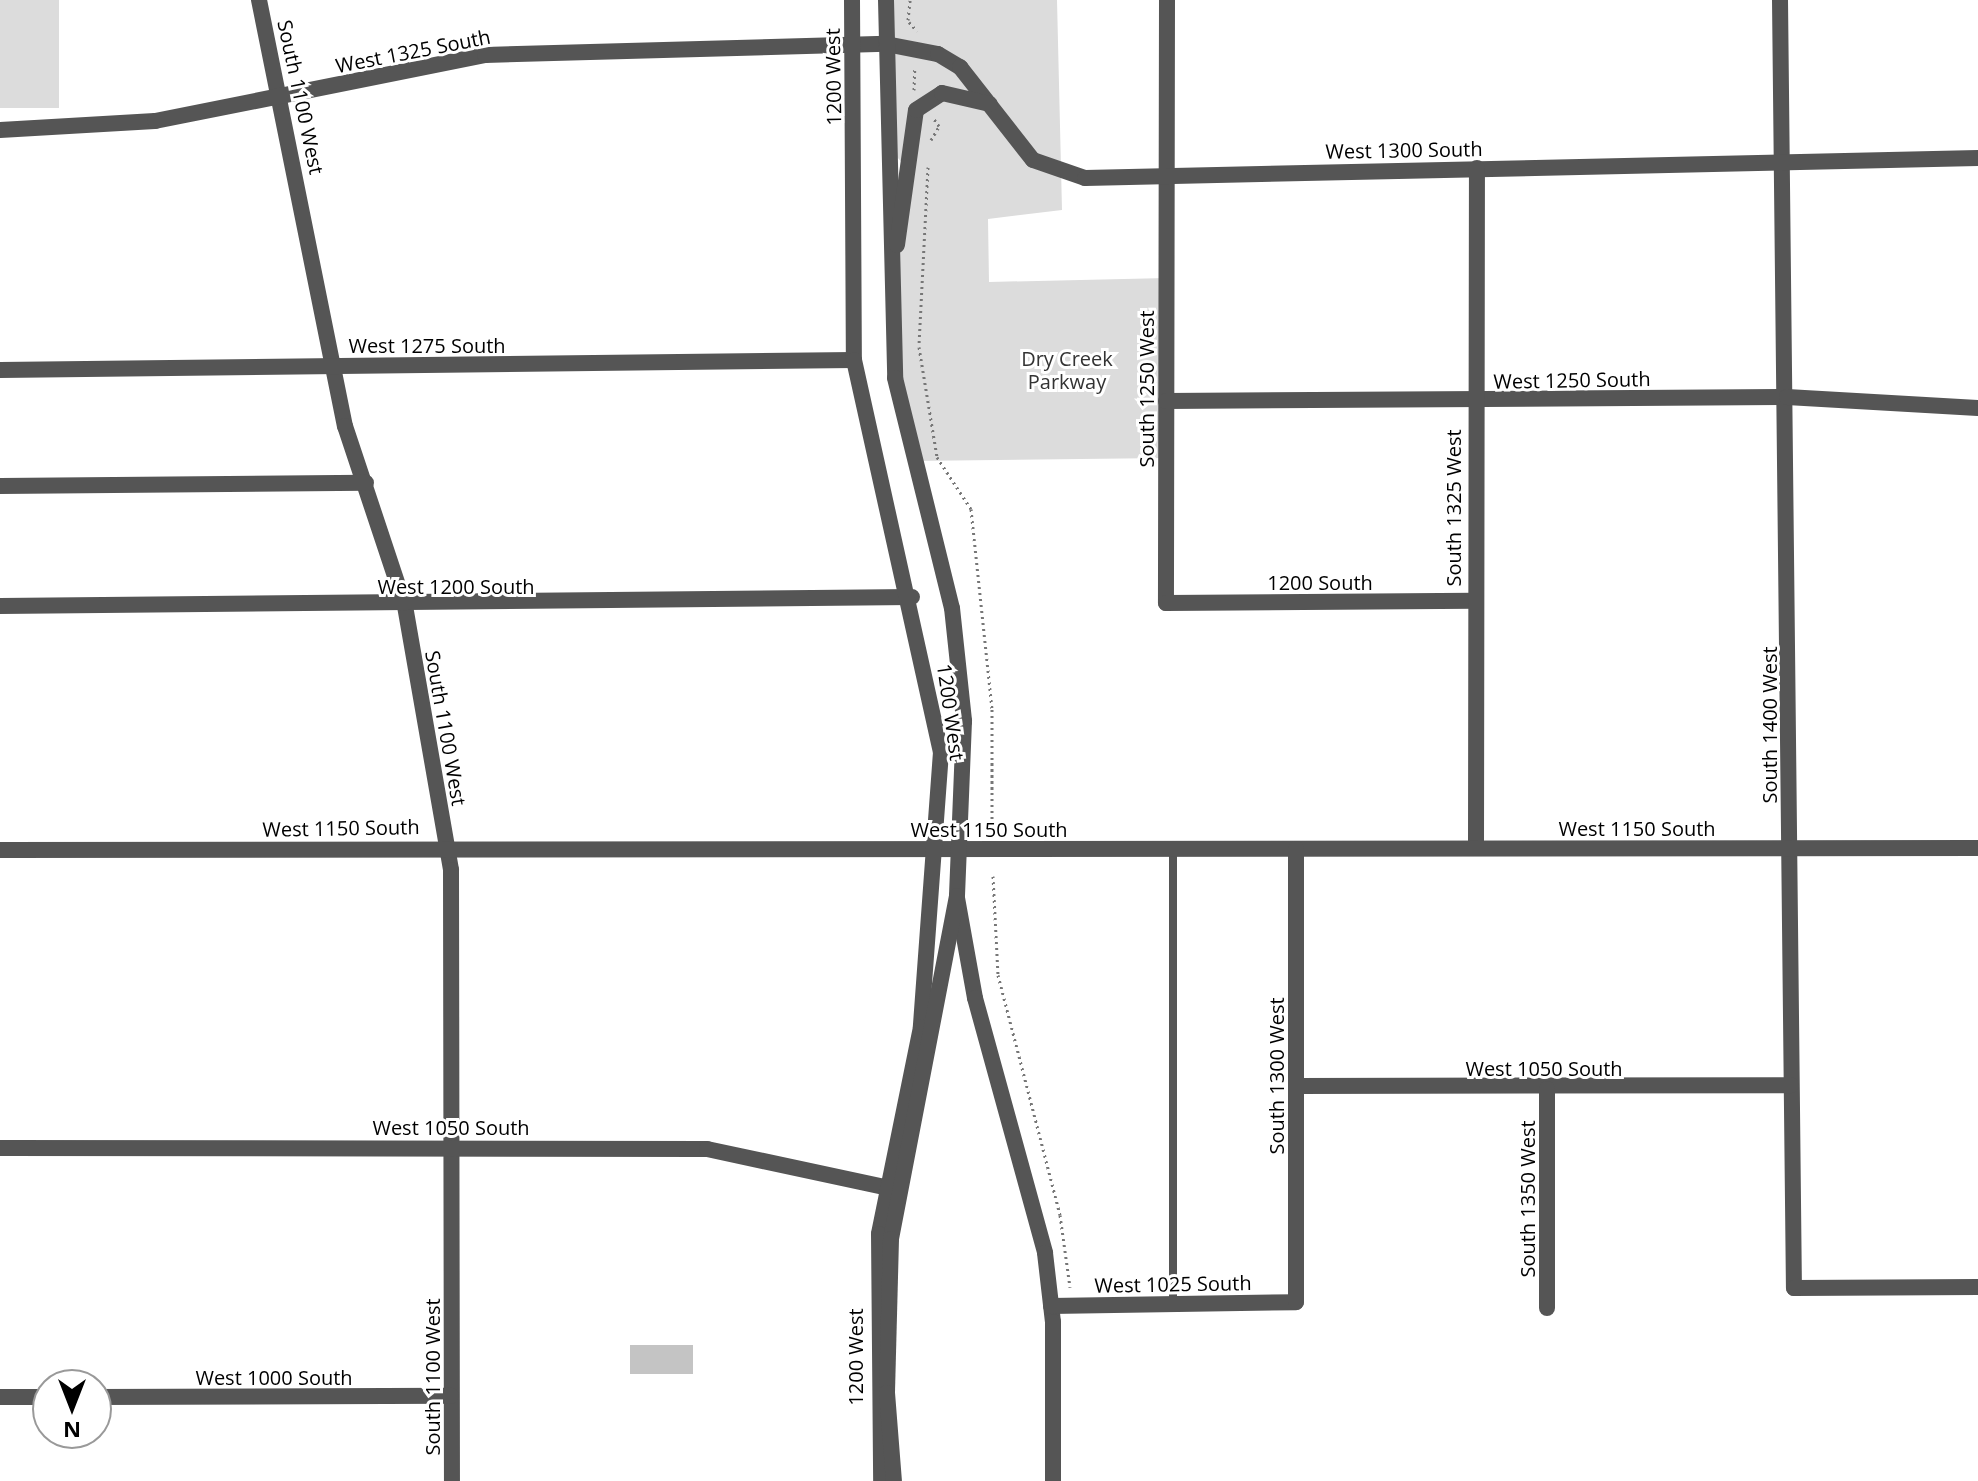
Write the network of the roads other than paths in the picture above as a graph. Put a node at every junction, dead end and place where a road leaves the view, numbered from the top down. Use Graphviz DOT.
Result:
graph roads {
  1 [pos="259,0"];
  2 [pos="852,0"];
  3 [pos="886,0"];
  4 [pos="1167,0"];
  5 [pos="1780,0"];
  6 [pos="853,44"];
  7 [pos="886,44"];
  8 [pos="278,98"];
  9 [pos="990,104"];
  10 [pos="0,130"];
  11 [pos="1978,158"];
  12 [pos="1785,162"];
  13 [pos="1477,168"];
  14 [pos="1168,176"];
  15 [pos="894,266"];
  16 [pos="854,360"];
  17 [pos="338,365"];
  18 [pos="0,370"];
  19 [pos="1787,397"];
  20 [pos="1166,401"];
  21 [pos="1473,401"];
  22 [pos="1978,408"];
  23 [pos="366,483"];
  24 [pos="0,486"];
  25 [pos="912,597"];
  26 [pos="1474,601"];
  27 [pos="1166,603"];
  28 [pos="0,606"];
  29 [pos="405,606"];
  30 [pos="447,847"];
  31 [pos="1788,847"];
  32 [pos="1476,848"];
  33 [pos="1978,848"];
  34 [pos="935,849"];
  35 [pos="961,849"];
  36 [pos="1173,849"];
  37 [pos="1296,849"];
  38 [pos="0,850"];
  39 [pos="957,896"];
  40 [pos="1791,1085"];
  41 [pos="1297,1086"];
  42 [pos="1547,1089"];
  43 [pos="454,1145"];
  44 [pos="0,1148"];
  45 [pos="893,1189"];
  46 [pos="1978,1287"];
  47 [pos="1296,1302"];
  48 [pos="1173,1303"];
  49 [pos="1051,1306"];
  50 [pos="1547,1308"];
  51 [pos="451,1396"];
  52 [pos="0,1397"];
  53 [pos="32,1397"];
  54 [pos="112,1397"];
  55 [pos="452,1481"];
  56 [pos="881,1481"];
  57 [pos="894,1481"];
  58 [pos="1053,1481"];
  1 -- 8 [label="street, South 1100 West"];
  2 -- 6 [label="street, 1200 West"];
  3 -- 7 [label="street, 1200 West"];
  4 -- 14 [label="street, South 1250 West"];
  5 -- 12 [label="street, South 1400 West"];
  6 -- 7 [label="street, West 1325 South"];
  6 -- 8 [label="street, West 1325 South"];
  6 -- 16 [label="street, 1200 West"];
  7 -- 9 [label="street, West 1300 South"];
  7 -- 15 [label="street, 1200 West"];
  8 -- 10 [label="street, West 1325 South"];
  8 -- 17 [label="street, South 1100 West"];
  9 -- 14 [label="street, West 1300 South"];
  9 -- 15 [label="street"];
  11 -- 12 [label="street, West 1300 South"];
  12 -- 13 [label="street, West 1300 South"];
  12 -- 19 [label="street, South 1400 West"];
  13 -- 14 [label="street, West 1300 South"];
  13 -- 21 [label="street, South 1325 West"];
  14 -- 20 [label="street, South 1250 West"];
  15 -- 35 [label="street, 1200 West"];
  16 -- 17 [label="street, West 1275 South"];
  16 -- 25 [label="street, 1200 West"];
  17 -- 18 [label="street, West 1275 South"];
  17 -- 23 [label="street, South 1100 West"];
  19 -- 21 [label="street, West 1250 South"];
  19 -- 22 [label="street, West 1250 South"];
  19 -- 31 [label="street, South 1400 West"];
  20 -- 21 [label="street, West 1250 South"];
  20 -- 27 [label="street, South 1250 West"];
  21 -- 26 [label="street, South 1325 West"];
  23 -- 24 [label="street"];
  23 -- 29 [label="street, South 1100 West"];
  25 -- 29 [label="street, West 1200 South"];
  25 -- 34 [label="street, 1200 West"];
  26 -- 27 [label="street, 1200 South"];
  26 -- 32 [label="street, South 1325 West"];
  28 -- 29 [label="street, West 1200 South"];
  29 -- 30 [label="street, South 1100 West"];
  30 -- 34 [label="street, West 1150 South"];
  30 -- 38 [label="street, West 1150 South"];
  30 -- 43 [label="street, South 1100 West"];
  31 -- 32 [label="street, West 1150 South"];
  31 -- 33 [label="street, West 1150 South"];
  31 -- 40 [label="street, South 1400 West"];
  32 -- 37 [label="street, West 1150 South"];
  34 -- 35 [label="street, West 1150 South"];
  34 -- 45 [label="street, 1200 West"];
  35 -- 36 [label="street, West 1150 South"];
  35 -- 39 [label="street, 1200 West"];
  36 -- 37 [label="street, West 1150 South"];
  36 -- 48 [label="lane"];
  37 -- 41 [label="street, South 1300 West"];
  39 -- 45 [label="street, 1200 West"];
  39 -- 49 [label="street"];
  40 -- 42 [label="street, West 1050 South"];
  40 -- 46 [label="street, South 1400 West"];
  41 -- 42 [label="street, West 1050 South"];
  41 -- 47 [label="street, South 1300 West"];
  42 -- 50 [label="street, South 1350 West"];
  43 -- 44 [label="street, West 1050 South"];
  43 -- 45 [label="street, West 1050 South"];
  43 -- 51 [label="street, South 1100 West"];
  45 -- 56 [label="street, 1200 West"];
  45 -- 57 [label="street, 1200 West"];
  47 -- 48 [label="street, West 1025 South"];
  48 -- 49 [label="street, West 1025 South"];
  49 -- 58 [label="street"];
  51 -- 54 [label="street, West 1000 South"];
  51 -- 55 [label="street, South 1100 West"];
  52 -- 53 [label="street"];
}
